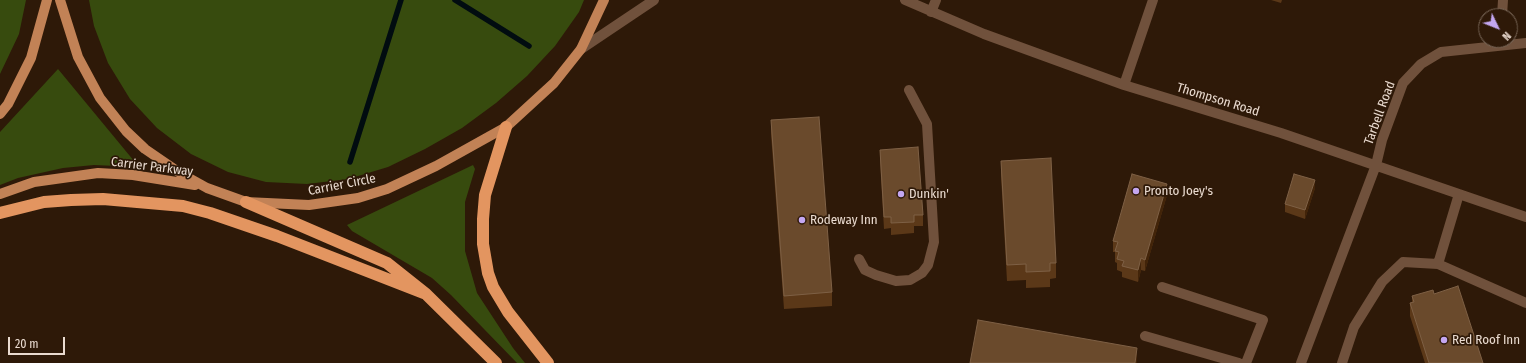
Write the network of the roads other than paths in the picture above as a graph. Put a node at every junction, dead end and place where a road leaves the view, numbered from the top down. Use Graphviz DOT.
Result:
graph roads {
  1 [pos="47,0"];
  2 [pos="60,0"];
  3 [pos="604,0"];
  4 [pos="654,0"];
  5 [pos="904,0"];
  6 [pos="936,0"];
  7 [pos="1153,0"];
  8 [pos="931,12"];
  9 [pos="1478,46"];
  10 [pos="581,49"];
  11 [pos="1124,85"];
  12 [pos="909,90"];
  13 [pos="0,114"];
  14 [pos="506,127"];
  15 [pos="1376,165"];
  16 [pos="207,188"];
  17 [pos="0,194"];
  18 [pos="1459,194"];
  19 [pos="246,202"];
  20 [pos="0,214"];
  21 [pos="1526,218"];
  22 [pos="859,259"];
  23 [pos="1438,264"];
  24 [pos="1162,287"];
  25 [pos="426,294"];
  26 [pos="1526,303"];
  27 [pos="1145,336"];
  28 [pos="496,363"];
  29 [pos="548,363"];
  30 [pos="1239,363"];
  31 [pos="1246,363"];
  32 [pos="1301,363"];
  33 [pos="1342,363"];
  1 -- 13 [label="main road"];
  2 -- 16 [label="main road, Carrier Circle"];
  3 -- 10 [label="main road, Carrier Circle"];
  4 -- 10 [label="street"];
  5 -- 8 [label="street, Thompson Road"];
  6 -- 8 [label="street"];
  7 -- 11 [label="street"];
  8 -- 11 [label="street, Thompson Road"];
  9 -- 15 [label="street, Tarbell Road"];
  10 -- 14 [label="main road, Carrier Circle"];
  11 -- 15 [label="street, Thompson Road"];
  12 -- 22 [label="street"];
  14 -- 19 [label="main road, Carrier Circle"];
  14 -- 29 [label="highway"];
  15 -- 18 [label="street, Thompson Road"];
  15 -- 32 [label="street, Tarbell Road"];
  16 -- 17 [label="main road, Carrier Parkway"];
  16 -- 19 [label="main road, Carrier Circle"];
  18 -- 21 [label="street, Thompson Road"];
  18 -- 23 [label="street"];
  19 -- 25 [label="highway"];
  20 -- 25 [label="highway"];
  23 -- 26 [label="street"];
  23 -- 33 [label="street"];
  24 -- 31 [label="street"];
  25 -- 28 [label="highway"];
  27 -- 30 [label="street"];
}
